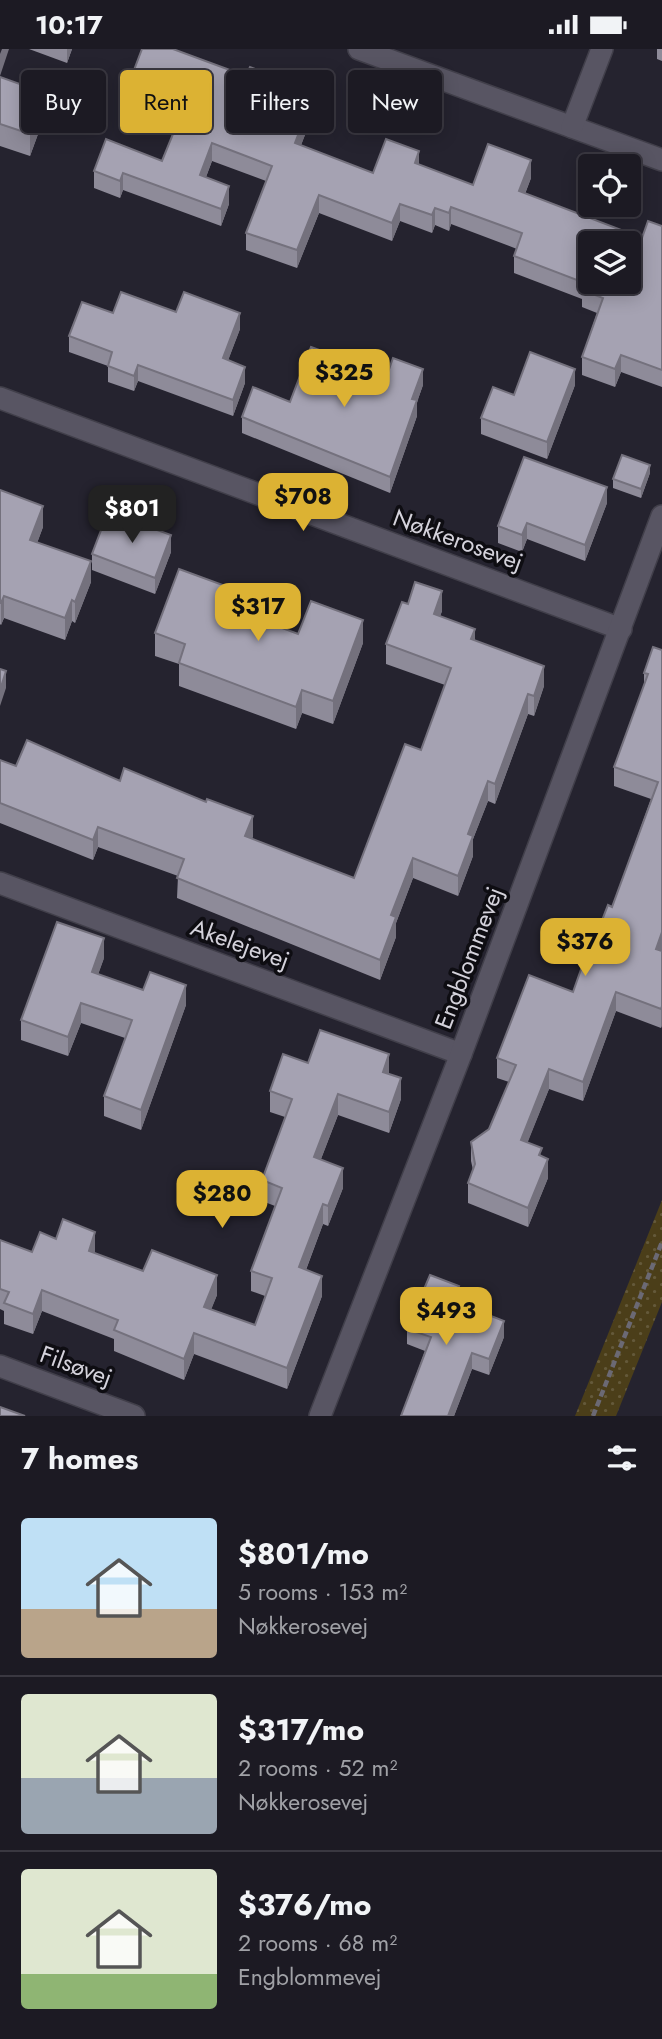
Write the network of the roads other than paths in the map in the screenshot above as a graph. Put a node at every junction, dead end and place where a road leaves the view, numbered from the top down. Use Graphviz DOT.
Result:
graph roads {
  1 [pos="359,49"];
  2 [pos="602,49"];
  3 [pos="572,127"];
  4 [pos="662,160"];
  5 [pos="0,398"];
  6 [pos="662,516"];
  7 [pos="621,629"];
  8 [pos="0,883"];
  9 [pos="461,1054"];
  10 [pos="0,1366"];
  11 [pos="134,1416"];
  12 [pos="320,1416"];
  1 -- 3 [label="street"];
  2 -- 3 [label="street"];
  3 -- 4 [label="street"];
  5 -- 7 [label="street, Nøkkerosevej"];
  6 -- 7 [label="street, Engblommevej"];
  7 -- 9 [label="street, Engblommevej"];
  8 -- 9 [label="street, Akelejevej"];
  9 -- 12 [label="street, Engblommevej"];
  10 -- 11 [label="street, Filsøvej"];
}
